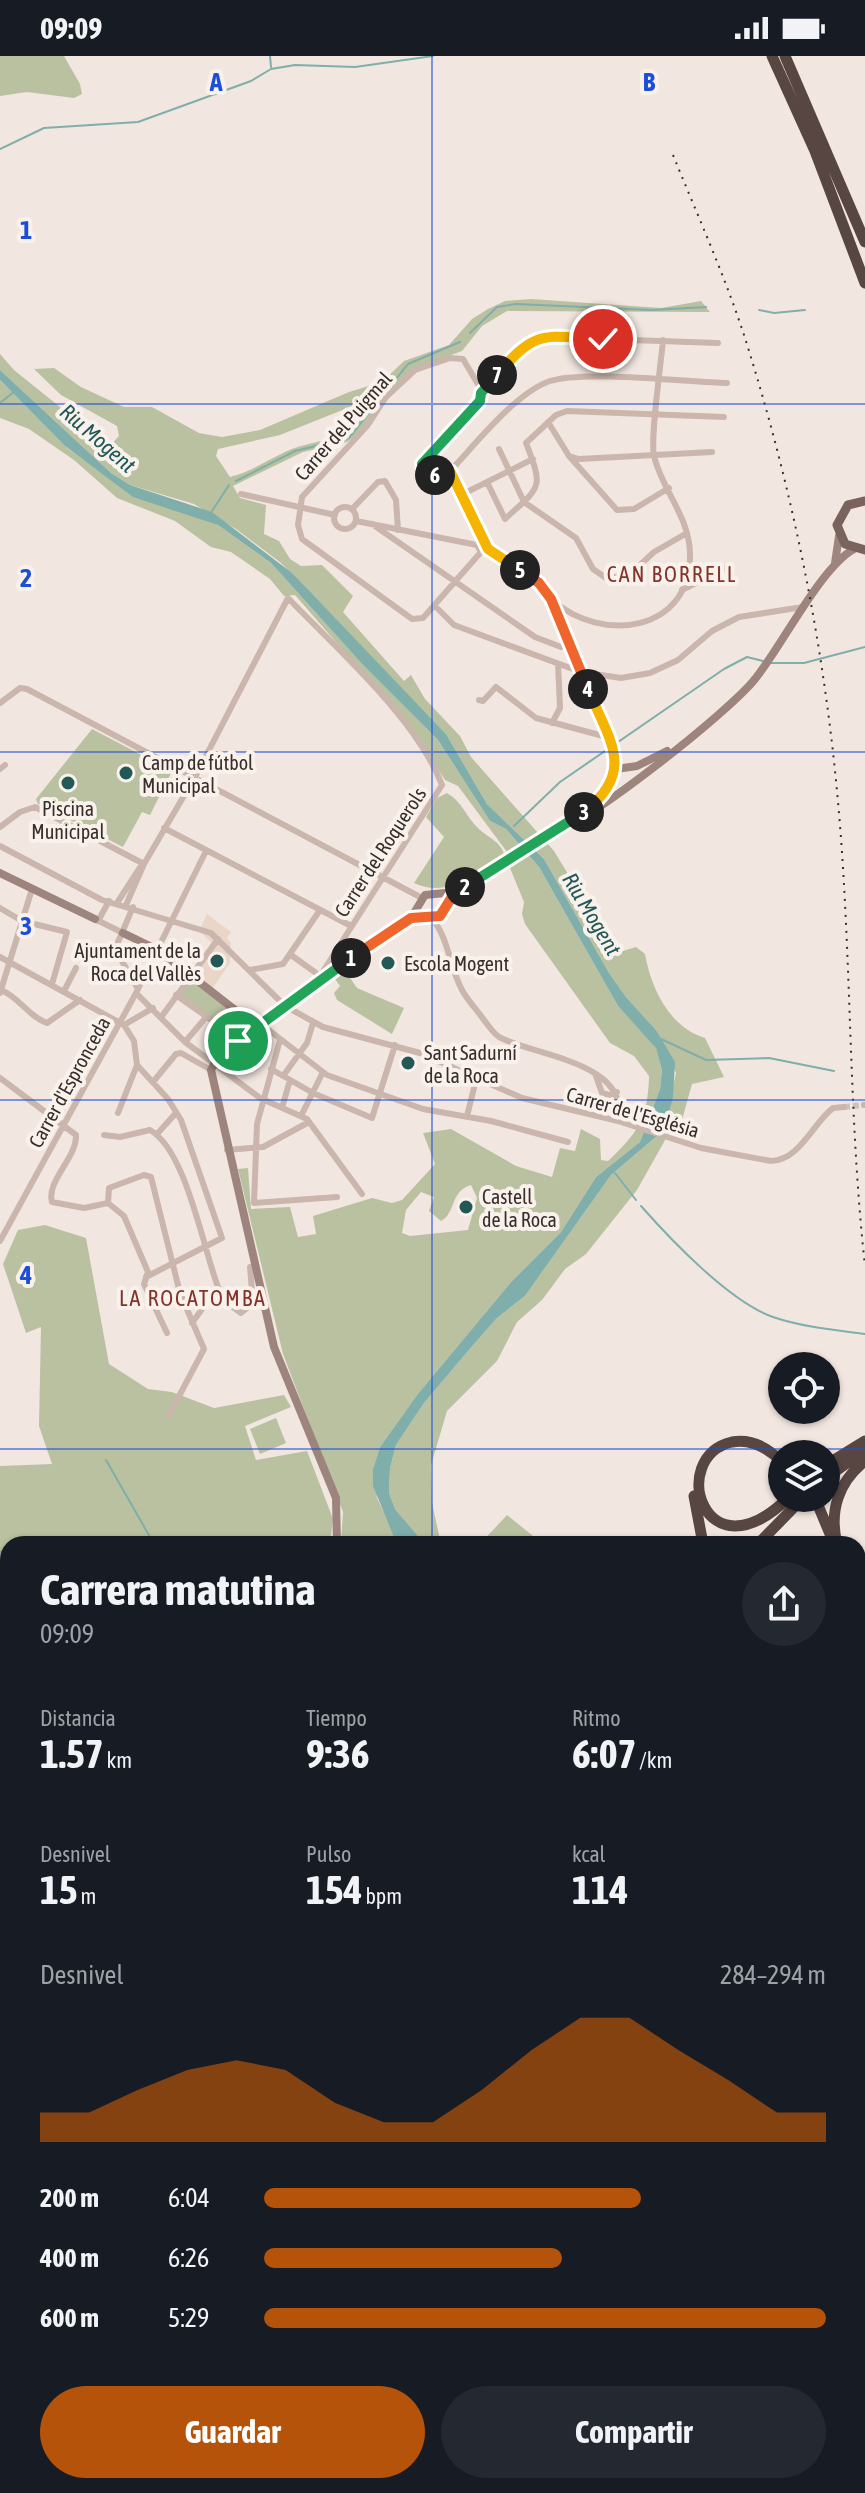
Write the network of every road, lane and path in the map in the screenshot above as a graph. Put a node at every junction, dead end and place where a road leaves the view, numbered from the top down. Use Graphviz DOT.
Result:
graph roads {
  1 [pos="772,56"];
  2 [pos="785,56"];
  3 [pos="865,242"];
  4 [pos="865,283"];
  5 [pos="663,340"];
  6 [pos="718,343"];
  7 [pos="660,381"];
  8 [pos="727,383"];
  9 [pos="481,393"];
  10 [pos="657,415"];
  11 [pos="724,417"];
  12 [pos="548,422"];
  13 [pos="499,449"];
  14 [pos="712,452"];
  15 [pos="653,454"];
  16 [pos="569,456"];
  17 [pos="533,459"];
  18 [pos="450,471"];
  19 [pos="509,471"];
  20 [pos="487,482"];
  21 [pos="669,488"];
  22 [pos="241,494"];
  23 [pos="461,495"];
  24 [pos="865,500"];
  25 [pos="524,502"];
  26 [pos="299,508"];
  27 [pos="352,509"];
  28 [pos="335,515"];
  29 [pos="356,521"];
  30 [pos="372,524"];
  31 [pos="398,530"];
  32 [pos="687,533"];
  33 [pos="839,536"];
  34 [pos="482,547"];
  35 [pos="860,550"];
  36 [pos="835,565"];
  37 [pos="725,568"];
  38 [pos="455,583"];
  39 [pos="681,591"];
  40 [pos="551,599"];
  41 [pos="435,606"];
  42 [pos="807,606"];
  43 [pos="781,611"];
  44 [pos="789,631"];
  45 [pos="561,647"];
  46 [pos="558,664"];
  47 [pos="581,672"];
  48 [pos="479,700"];
  49 [pos="0,703"];
  50 [pos="552,723"];
  51 [pos="610,743"];
  52 [pos="670,750"];
  53 [pos="616,758"];
  54 [pos="651,767"];
  55 [pos="619,770"];
  56 [pos="195,777"];
  57 [pos="628,778"];
  58 [pos="596,805"];
  59 [pos="0,827"];
  60 [pos="164,828"];
  61 [pos="0,846"];
  62 [pos="206,851"];
  63 [pos="144,864"];
  64 [pos="0,873"];
  65 [pos="382,877"];
  66 [pos="32,889"];
  67 [pos="455,892"];
  68 [pos="438,893"];
  69 [pos="109,901"];
  70 [pos="422,902"];
  71 [pos="117,903"];
  72 [pos="130,906"];
  73 [pos="0,908"];
  74 [pos="444,909"];
  75 [pos="320,910"];
  76 [pos="430,916"];
  77 [pos="411,918"];
  78 [pos="175,919"];
  79 [pos="97,920"];
  80 [pos="22,921"];
  81 [pos="351,926"];
  82 [pos="441,930"];
  83 [pos="123,933"];
  84 [pos="218,939"];
  85 [pos="158,950"];
  86 [pos="291,955"];
  87 [pos="0,957"];
  88 [pos="10,961"];
  89 [pos="76,968"];
  90 [pos="250,970"];
  91 [pos="191,975"];
  92 [pos="321,977"];
  93 [pos="52,984"];
  94 [pos="0,991"];
  95 [pos="64,991"];
  96 [pos="137,991"];
  97 [pos="176,995"];
  98 [pos="80,1000"];
  99 [pos="285,1006"];
  100 [pos="153,1008"];
  101 [pos="162,1016"];
  102 [pos="207,1016"];
  103 [pos="313,1023"];
  104 [pos="122,1024"];
  105 [pos="259,1026"];
  106 [pos="280,1040"];
  107 [pos="185,1042"];
  108 [pos="233,1044"];
  109 [pos="398,1046"];
  110 [pos="299,1055"];
  111 [pos="137,1065"];
  112 [pos="213,1067"];
  113 [pos="271,1069"];
  114 [pos="323,1072"];
  115 [pos="596,1076"];
  116 [pos="0,1078"];
  117 [pos="287,1078"];
  118 [pos="476,1080"];
  119 [pos="153,1082"];
  120 [pos="617,1092"];
  121 [pos="313,1093"];
  122 [pos="380,1093"];
  123 [pos="263,1099"];
  124 [pos="844,1107"];
  125 [pos="282,1108"];
  126 [pos="118,1113"];
  127 [pos="176,1113"];
  128 [pos="301,1116"];
  129 [pos="467,1116"];
  130 [pos="618,1121"];
  131 [pos="309,1122"];
  132 [pos="64,1124"];
  133 [pos="157,1134"];
  134 [pos="104,1135"];
  135 [pos="568,1142"];
  136 [pos="255,1147"];
  137 [pos="227,1150"];
  138 [pos="362,1194"];
  139 [pos="337,1197"];
  140 [pos="108,1203"];
  141 [pos="0,1241"];
  142 [pos="203,1246"];
  143 [pos="172,1265"];
  144 [pos="254,1266"];
  145 [pos="146,1277"];
  146 [pos="218,1287"];
  147 [pos="192,1324"];
  148 [pos="167,1333"];
  149 [pos="169,1415"];
  150 [pos="768,1445"];
  151 [pos="865,1445"];
  152 [pos="768,1452"];
  153 [pos="840,1458"];
  154 [pos="865,1461"];
  155 [pos="840,1462"];
  156 [pos="840,1466"];
  157 [pos="772,1512"];
  158 [pos="782,1512"];
  159 [pos="793,1512"];
  160 [pos="818,1512"];
  161 [pos="337,1536"];
  162 [pos="702,1536"];
  163 [pos="759,1536"];
  164 [pos="767,1536"];
  165 [pos="829,1536"];
  166 [pos="833,1536"];
  1 -- 4 [label="highway"];
  2 -- 3 [label="highway"];
  5 -- 6 [label="street"];
  5 -- 7 [label="street"];
  5 -- 9 [label="street"];
  7 -- 8 [label="street"];
  7 -- 10 [label="street"];
  7 -- 18 [label="street"];
  9 -- 18 [label="street"];
  9 -- 26 [label="street, Carrer del Puigmal"];
  10 -- 11 [label="street"];
  10 -- 12 [label="street"];
  10 -- 15 [label="street"];
  12 -- 16 [label="street"];
  12 -- 17 [label="street"];
  13 -- 19 [label="street"];
  14 -- 15 [label="street"];
  15 -- 16 [label="street"];
  15 -- 21 [label="street"];
  16 -- 21 [label="street"];
  17 -- 19 [label="street"];
  17 -- 25 [label="street"];
  18 -- 23 [label="street"];
  19 -- 20 [label="street"];
  19 -- 25 [label="street"];
  20 -- 23 [label="street"];
  20 -- 25 [label="street"];
  21 -- 32 [label="street"];
  22 -- 26 [label="street"];
  23 -- 34 [label="street"];
  24 -- 33 [label="main road"];
  25 -- 32 [label="street"];
  26 -- 28 [label="street"];
  26 -- 41 [label="street, Carrer del Puigmal"];
  27 -- 28 [label="street"];
  27 -- 29 [label="street"];
  27 -- 31 [label="street"];
  28 -- 29 [label="street"];
  29 -- 30 [label="street"];
  30 -- 31 [label="street"];
  30 -- 38 [label="street"];
  31 -- 34 [label="street"];
  32 -- 39 [label="street"];
  33 -- 35 [label="main road"];
  33 -- 36 [label="street"];
  34 -- 38 [label="street"];
  34 -- 40 [label="street"];
  35 -- 36 [label="street"];
  36 -- 42 [label="street"];
  37 -- 39 [label="street"];
  38 -- 41 [label="street"];
  38 -- 45 [label="street"];
  39 -- 40 [label="street"];
  40 -- 47 [label="street"];
  41 -- 46 [label="street"];
  42 -- 43 [label="street"];
  42 -- 44 [label="street"];
  43 -- 44 [label="street"];
  43 -- 47 [label="street"];
  44 -- 52 [label="street"];
  46 -- 47 [label="street"];
  46 -- 50 [label="street"];
  47 -- 51 [label="street"];
  48 -- 50 [label="street"];
  49 -- 56 [label="street"];
  50 -- 51 [label="street"];
  51 -- 53 [label="street"];
  52 -- 54 [label="street"];
  52 -- 55 [label="street"];
  52 -- 57 [label="street"];
  53 -- 55 [label="street"];
  54 -- 57 [label="street"];
  54 -- 58 [label="street"];
  55 -- 57 [label="street"];
  55 -- 58 [label="street"];
  56 -- 60 [label="street"];
  56 -- 65 [label="street"];
  56 -- 65 [label="street, Carrer del Roquerols"];
  57 -- 58 [label="street"];
  58 -- 67 [label="street"];
  59 -- 63 [label="street"];
  60 -- 62 [label="street"];
  60 -- 63 [label="street"];
  61 -- 69 [label="street, Carrer de l'Església"];
  62 -- 75 [label="street"];
  62 -- 78 [label="street, Carrer d'Espronceda"];
  63 -- 71 [label="street"];
  63 -- 72 [label="street"];
  64 -- 66 [label="street"];
  65 -- 70 [label="street"];
  65 -- 81 [label="street, Carrer del Roquerols"];
  66 -- 79 [label="street"];
  66 -- 80 [label="street"];
  67 -- 68 [label="street"];
  67 -- 74 [label="street"];
  68 -- 70 [label="street"];
  68 -- 74 [label="street"];
  69 -- 71 [label="street, Carrer de l'Església"];
  69 -- 79 [label="street"];
  70 -- 76 [label="street"];
  70 -- 77 [label="street"];
  71 -- 72 [label="street, Carrer de l'Església"];
  72 -- 78 [label="street, Carrer de l'Església"];
  72 -- 83 [label="street"];
  73 -- 80 [label="street"];
  74 -- 76 [label="street"];
  74 -- 82 [label="street"];
  75 -- 81 [label="street"];
  75 -- 86 [label="street"];
  76 -- 77 [label="street"];
  76 -- 82 [label="street"];
  77 -- 92 [label="street"];
  78 -- 84 [label="street, Carrer de l'Església"];
  78 -- 85 [label="street, Carrer d'Espronceda"];
  79 -- 83 [label="street"];
  80 -- 88 [label="street"];
  80 -- 93 [label="street"];
  81 -- 92 [label="street, Carrer del Roquerols"];
  82 -- 115 [label="street"];
  83 -- 85 [label="street"];
  83 -- 96 [label="street"];
  84 -- 90 [label="street, Carrer de l'Església"];
  84 -- 91 [label="street"];
  85 -- 91 [label="street"];
  85 -- 96 [label="street, Carrer d'Espronceda"];
  86 -- 90 [label="street"];
  86 -- 92 [label="street"];
  87 -- 88 [label="street"];
  88 -- 93 [label="street"];
  88 -- 94 [label="street"];
  89 -- 95 [label="street"];
  90 -- 99 [label="street, Carrer de l'Església"];
  91 -- 97 [label="street"];
  91 -- 105 [label="street"];
  92 -- 99 [label="street"];
  93 -- 95 [label="street"];
  94 -- 98 [label="street"];
  95 -- 98 [label="street"];
  96 -- 100 [label="street"];
  96 -- 104 [label="street, Carrer d'Espronceda"];
  97 -- 101 [label="street"];
  97 -- 102 [label="street"];
  98 -- 104 [label="street"];
  99 -- 103 [label="street, Carrer de l'Església"];
  99 -- 105 [label="street"];
  100 -- 101 [label="street"];
  100 -- 104 [label="street"];
  101 -- 107 [label="street"];
  102 -- 107 [label="street"];
  102 -- 108 [label="street"];
  103 -- 109 [label="street, Carrer de l'Església"];
  103 -- 110 [label="street"];
  104 -- 111 [label="street"];
  104 -- 132 [label="street, Carrer d'Espronceda"];
  105 -- 106 [label="street"];
  105 -- 108 [label="street"];
  106 -- 110 [label="street"];
  106 -- 113 [label="street"];
  107 -- 112 [label="street"];
  108 -- 112 [label="street"];
  109 -- 118 [label="street, Carrer de l'Església"];
  109 -- 122 [label="street"];
  110 -- 114 [label="street"];
  110 -- 117 [label="street"];
  111 -- 119 [label="street"];
  111 -- 126 [label="street"];
  112 -- 119 [label="street"];
  112 -- 123 [label="street"];
  112 -- 137 [label="street"];
  113 -- 117 [label="street"];
  113 -- 123 [label="street"];
  114 -- 121 [label="street"];
  114 -- 122 [label="street"];
  115 -- 120 [label="street"];
  115 -- 120 [label="street"];
  116 -- 132 [label="street"];
  117 -- 121 [label="street"];
  117 -- 125 [label="street"];
  118 -- 129 [label="street"];
  118 -- 130 [label="street, Carrer de l'Església"];
  119 -- 127 [label="street"];
  120 -- 130 [label="street"];
  121 -- 122 [label="street"];
  121 -- 128 [label="street"];
  122 -- 129 [label="street"];
  123 -- 125 [label="street"];
  123 -- 136 [label="street"];
  124 -- 130 [label="street, Carrer de l'Església"];
  125 -- 128 [label="street"];
  127 -- 133 [label="street"];
  127 -- 142 [label="street"];
  128 -- 131 [label="street"];
  129 -- 135 [label="street"];
  131 -- 136 [label="street"];
  131 -- 138 [label="street"];
  132 -- 140 [label="street"];
  132 -- 141 [label="street, Carrer d'Espronceda"];
  133 -- 134 [label="street"];
  133 -- 142 [label="street"];
  136 -- 137 [label="street"];
  136 -- 139 [label="street"];
  137 -- 144 [label="street"];
  140 -- 143 [label="street"];
  140 -- 145 [label="street"];
  142 -- 143 [label="street"];
  142 -- 146 [label="street"];
  143 -- 145 [label="street"];
  143 -- 147 [label="street"];
  144 -- 146 [label="street"];
  144 -- 161 [label="street"];
  145 -- 148 [label="street"];
  146 -- 147 [label="street"];
  147 -- 149 [label="street"];
  150 -- 162 [label="highway"];
  151 -- 153 [label="highway"];
  151 -- 155 [label="highway"];
  151 -- 156 [label="highway"];
  152 -- 157 [label="highway"];
  154 -- 166 [label="highway"];
  158 -- 163 [label="highway"];
  159 -- 164 [label="highway"];
  160 -- 165 [label="highway"];
}
